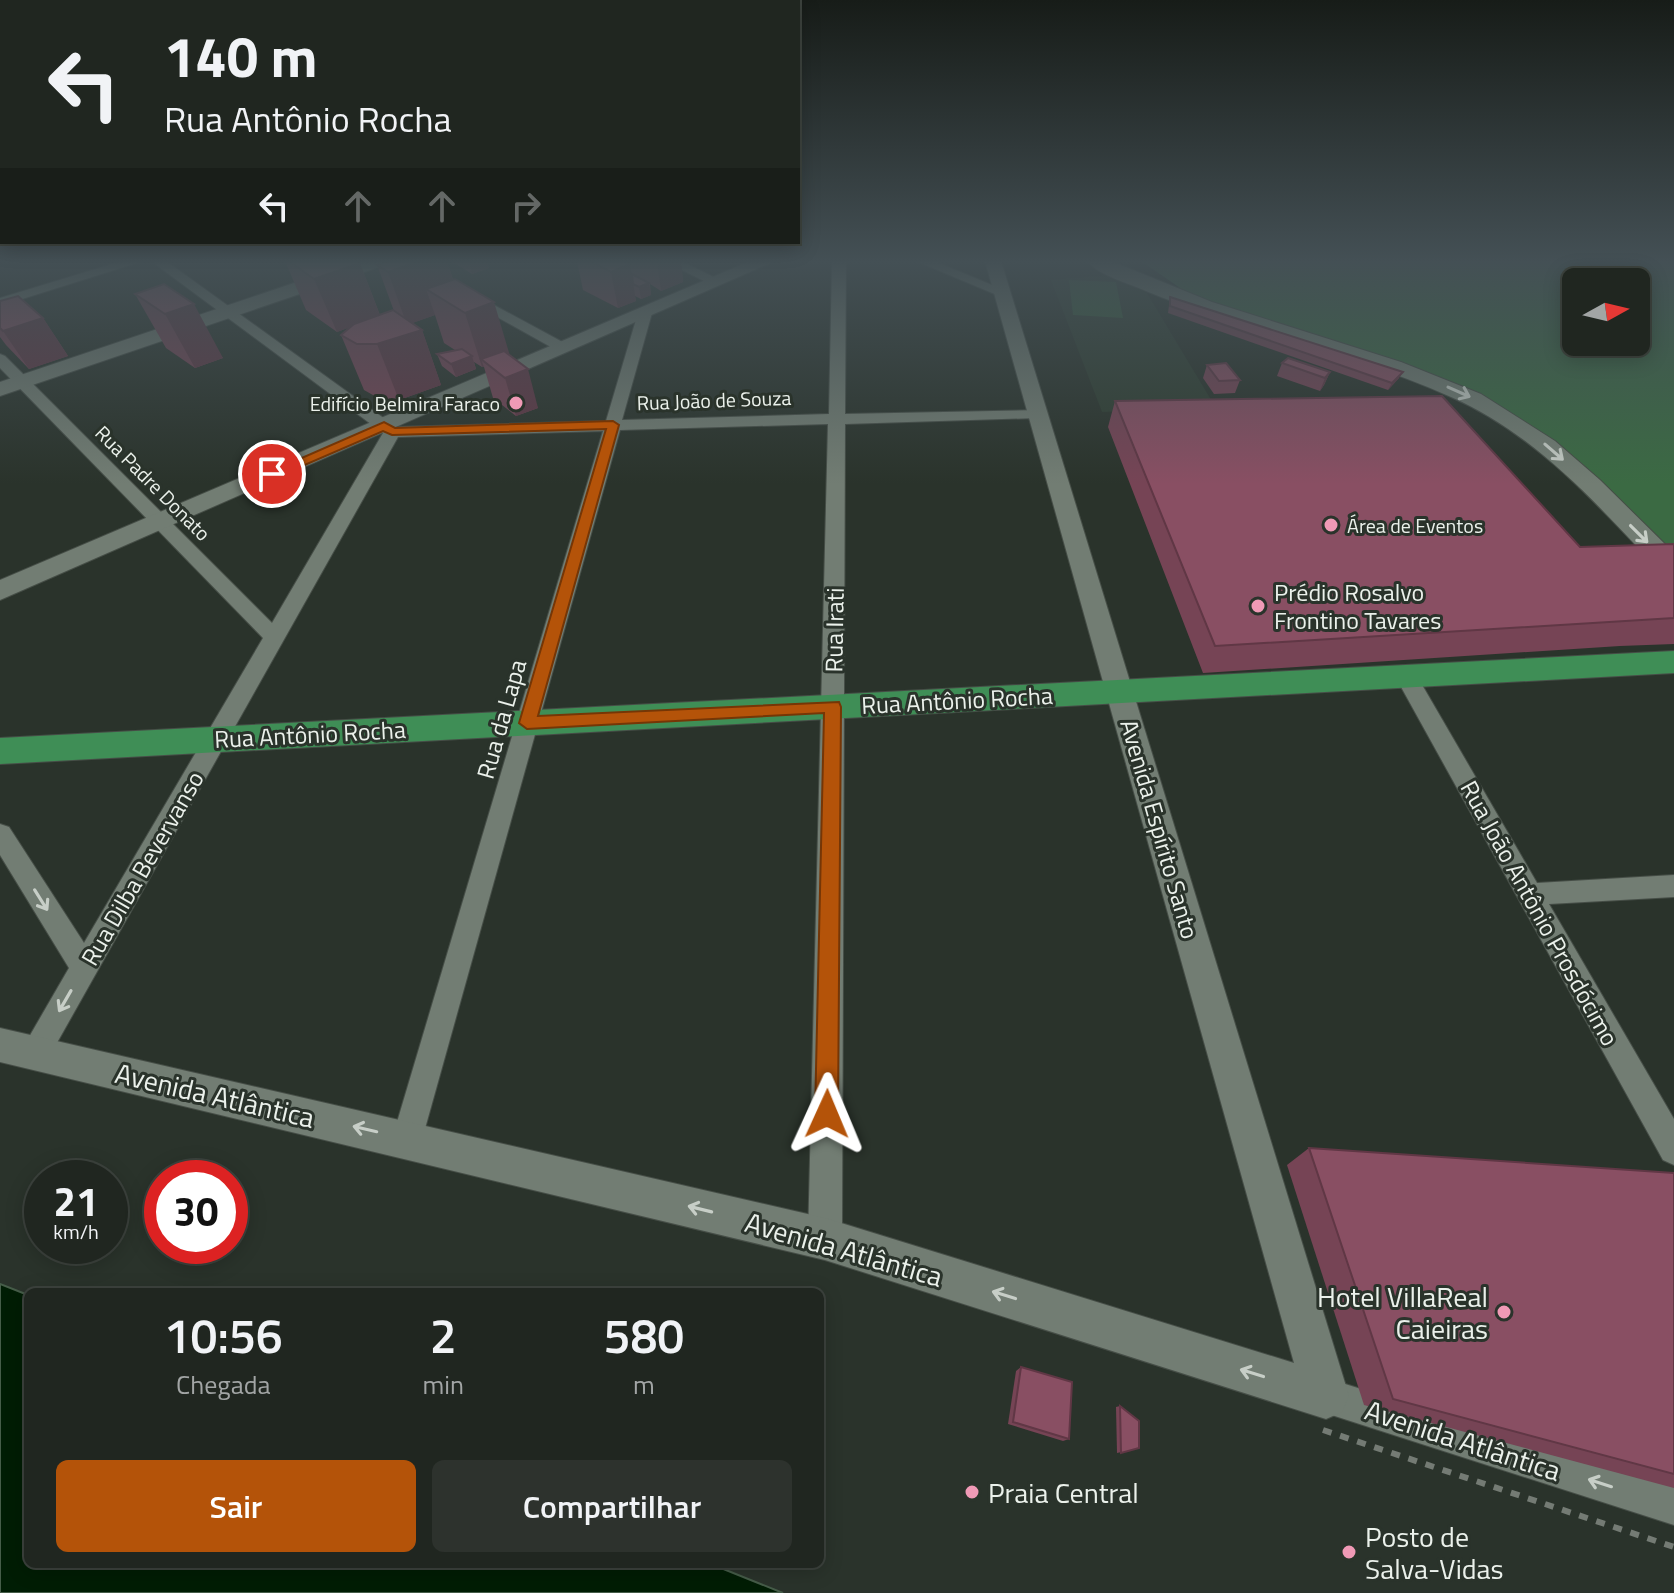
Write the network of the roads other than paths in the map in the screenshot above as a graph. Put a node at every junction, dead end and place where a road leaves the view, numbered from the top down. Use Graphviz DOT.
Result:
graph roads {
  1 [pos="159,335"];
  2 [pos="259,335"];
  3 [pos="541,335"];
  4 [pos="593,335"];
  5 [pos="639,335"];
  6 [pos="838,335"];
  7 [pos="1015,335"];
  8 [pos="1296,335"];
  9 [pos="563,348"];
  10 [pos="0,359"];
  11 [pos="22,382"];
  12 [pos="0,389"];
  13 [pos="1037,413"];
  14 [pos="837,418"];
  15 [pos="613,425"];
  16 [pos="388,429"];
  17 [pos="160,522"];
  18 [pos="1674,569"];
  19 [pos="0,591"];
  20 [pos="275,638"];
  21 [pos="1674,662"];
  22 [pos="1406,676"];
  23 [pos="1119,691"];
  24 [pos="833,707"];
  25 [pos="527,723"];
  26 [pos="216,739"];
  27 [pos="0,751"];
  28 [pos="0,834"];
  29 [pos="1674,886"];
  30 [pos="1530,894"];
  31 [pos="84,968"];
  32 [pos="18,1049"];
  33 [pos="408,1139"];
  34 [pos="1673,1148"];
  35 [pos="825,1239"];
  36 [pos="1324,1413"];
  37 [pos="1674,1506"];
  1 -- 11 [label="main road"];
  2 -- 16 [label="street"];
  3 -- 9 [label="street"];
  4 -- 9 [label="main road"];
  5 -- 15 [label="street, Rua da Lapa"];
  6 -- 14 [label="street, Rua Irati"];
  7 -- 13 [label="street, Avenida Espírito Santo"];
  8 -- 18 [label="main road, one-way"];
  9 -- 16 [label="main road"];
  10 -- 11 [label="street, Rua Padre Donato"];
  11 -- 12 [label="main road"];
  11 -- 17 [label="street, Rua Padre Donato"];
  13 -- 14 [label="street, Rua João de Souza"];
  13 -- 23 [label="street, Avenida Espírito Santo"];
  14 -- 15 [label="street, Rua João de Souza"];
  14 -- 24 [label="street, Rua Irati"];
  15 -- 16 [label="street, Rua João de Souza"];
  15 -- 25 [label="street, Rua da Lapa"];
  16 -- 17 [label="main road"];
  16 -- 20 [label="street, Rua Dilba Bevervanso"];
  17 -- 19 [label="main road"];
  17 -- 20 [label="street, Rua Padre Donato"];
  20 -- 26 [label="street, Rua Dilba Bevervanso"];
  21 -- 22 [label="main road, Rua Antônio Rocha"];
  22 -- 23 [label="main road, Rua Antônio Rocha"];
  22 -- 30 [label="street, Rua João Antônio Prosdócimo"];
  23 -- 24 [label="main road, Rua Antônio Rocha"];
  23 -- 36 [label="street, Avenida Espírito Santo"];
  24 -- 25 [label="main road, Rua Antônio Rocha"];
  24 -- 35 [label="street, Rua Irati"];
  25 -- 26 [label="main road, Rua Antônio Rocha"];
  25 -- 33 [label="street, Rua da Lapa"];
  26 -- 27 [label="main road, Rua Antônio Rocha"];
  26 -- 31 [label="street, Rua Dilba Bevervanso"];
  28 -- 31 [label="street, one-way"];
  29 -- 30 [label="street"];
  30 -- 34 [label="street, Rua João Antônio Prosdócimo"];
  31 -- 32 [label="street, Rua Dilba Bevervanso, one-way"];
  33 -- 32 [label="street, Avenida Atlântica, one-way"];
  35 -- 33 [label="street, Avenida Atlântica, one-way"];
  36 -- 35 [label="street, Avenida Atlântica, one-way"];
  37 -- 36 [label="street, Avenida Atlântica, one-way"];
}
